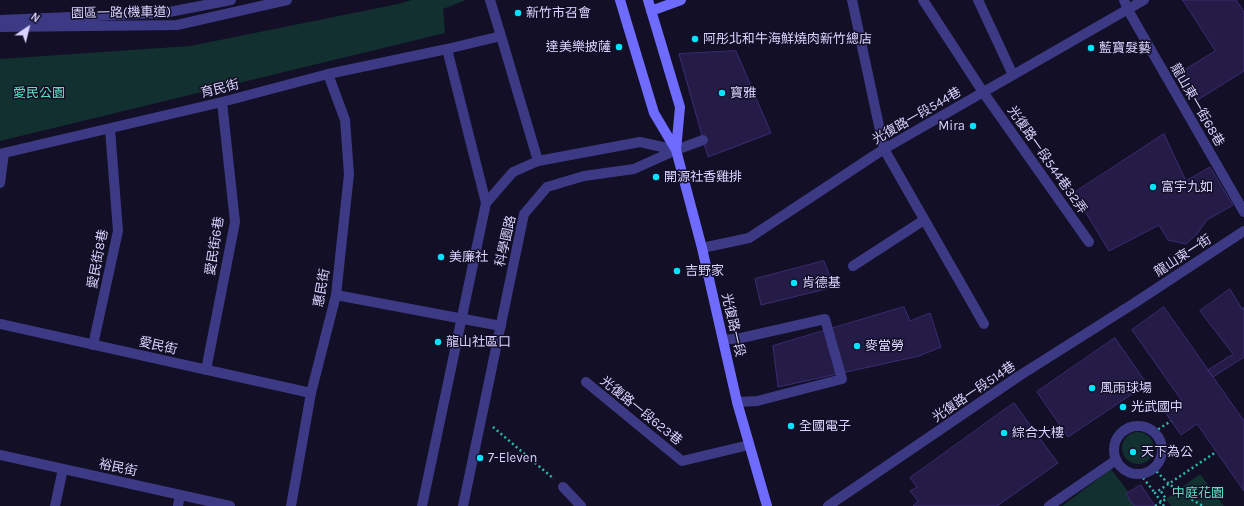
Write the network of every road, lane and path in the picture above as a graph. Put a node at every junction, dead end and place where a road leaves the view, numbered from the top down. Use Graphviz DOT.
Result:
graph roads {
  1 [pos="231,0"];
  2 [pos="287,0"];
  3 [pos="490,0"];
  4 [pos="620,0"];
  5 [pos="648,0"];
  6 [pos="681,0"];
  7 [pos="852,0"];
  8 [pos="923,0"];
  9 [pos="978,0"];
  10 [pos="1124,0"];
  11 [pos="1144,0"];
  12 [pos="1128,10"];
  13 [pos="651,11"];
  14 [pos="0,20"];
  15 [pos="0,27"];
  16 [pos="501,36"];
  17 [pos="447,49"];
  18 [pos="328,74"];
  19 [pos="1013,75"];
  20 [pos="983,92"];
  21 [pos="222,102"];
  22 [pos="110,129"];
  23 [pos="703,140"];
  24 [pos="884,149"];
  25 [pos="676,150"];
  26 [pos="2,154"];
  27 [pos="538,161"];
  28 [pos="0,183"];
  29 [pos="486,203"];
  30 [pos="1244,212"];
  31 [pos="924,220"];
  32 [pos="1244,231"];
  33 [pos="1089,242"];
  34 [pos="702,248"];
  35 [pos="853,266"];
  36 [pos="336,295"];
  37 [pos="1136,302"];
  38 [pos="461,319"];
  39 [pos="0,324"];
  40 [pos="984,324"];
  41 [pos="500,326"];
  42 [pos="724,340"];
  43 [pos="93,345"];
  44 [pos="206,370"];
  45 [pos="586,382"];
  46 [pos="311,393"];
  47 [pos="738,402"];
  48 [pos="482,417"];
  49 [pos="1171,421"];
  50 [pos="1154,432"];
  51 [pos="750,445"];
  52 [pos="1216,452"];
  53 [pos="0,455"];
  54 [pos="1116,460"];
  55 [pos="1154,468"];
  56 [pos="63,469"];
  57 [pos="1140,474"];
  58 [pos="1169,484"];
  59 [pos="563,487"];
  60 [pos="1160,490"];
  61 [pos="1156,493"];
  62 [pos="180,495"];
  63 [pos="55,506"];
  64 [pos="178,506"];
  65 [pos="230,506"];
  66 [pos="291,506"];
  67 [pos="422,506"];
  68 [pos="463,506"];
  69 [pos="581,506"];
  70 [pos="766,506"];
  71 [pos="828,506"];
  72 [pos="1049,506"];
  73 [pos="1155,506"];
  74 [pos="1164,506"];
  75 [pos="1203,506"];
  1 -- 14 [label="street"];
  2 -- 15 [label="street, 園區一路(機車道)"];
  3 -- 16 [label="street"];
  4 -- 25 [label="main road, 光復路一段"];
  5 -- 13 [label="main road, 光復路一段"];
  6 -- 13 [label="main road"];
  7 -- 24 [label="street"];
  8 -- 20 [label="street, 光復路一段544巷32弄"];
  9 -- 19 [label="street"];
  10 -- 12 [label="street, 龍山東一街68巷"];
  11 -- 12 [label="street, 光復路一段544巷"];
  12 -- 19 [label="street, 光復路一段544巷"];
  12 -- 30 [label="street, 龍山東一街68巷"];
  13 -- 25 [label="main road, 光復路一段"];
  16 -- 17 [label="street"];
  16 -- 27 [label="street"];
  17 -- 18 [label="street, 育民街"];
  17 -- 29 [label="street, 科學園路"];
  18 -- 21 [label="street, 育民街"];
  18 -- 36 [label="street, 惠民街"];
  19 -- 20 [label="street, 光復路一段544巷"];
  20 -- 24 [label="street, 光復路一段544巷"];
  20 -- 33 [label="street, 光復路一段544巷32弄"];
  21 -- 22 [label="street, 育民街"];
  21 -- 44 [label="street, 愛民街6巷"];
  22 -- 26 [label="street, 育民街"];
  22 -- 43 [label="street, 愛民街8巷"];
  23 -- 25 [label="street"];
  24 -- 31 [label="street"];
  24 -- 34 [label="street, 光復路一段544巷"];
  25 -- 27 [label="street, 科學園路"];
  25 -- 34 [label="main road, 光復路一段"];
  25 -- 41 [label="street, 科學園路"];
  26 -- 28 [label="street"];
  27 -- 29 [label="street, 科學園路"];
  29 -- 38 [label="street, 科學園路"];
  31 -- 35 [label="street"];
  31 -- 40 [label="street"];
  32 -- 37 [label="street, 龍山東一街"];
  34 -- 42 [label="main road, 光復路一段"];
  36 -- 38 [label="street"];
  36 -- 46 [label="street, 惠民街"];
  37 -- 71 [label="street, 光復路一段514巷"];
  38 -- 41 [label="street"];
  38 -- 67 [label="street, 科學園路"];
  39 -- 43 [label="street, 愛民街"];
  41 -- 48 [label="street, 科學園路"];
  42 -- 47 [label="main road, 光復路一段"];
  42 -- 47 [label="street"];
  43 -- 44 [label="street, 愛民街"];
  44 -- 46 [label="street, 愛民街"];
  45 -- 51 [label="street, 光復路一段623巷"];
  46 -- 66 [label="street, 惠民街"];
  47 -- 51 [label="main road, 光復路一段"];
  48 -- 59 [label="path"];
  48 -- 68 [label="street, 科學園路"];
  49 -- 50 [label="path"];
  50 -- 54 [label="street"];
  50 -- 55 [label="street"];
  51 -- 70 [label="main road, 光復路一段"];
  52 -- 58 [label="path"];
  53 -- 56 [label="street, 裕民街"];
  54 -- 57 [label="street"];
  54 -- 72 [label="street"];
  55 -- 57 [label="street"];
  55 -- 58 [label="path"];
  56 -- 62 [label="street, 裕民街"];
  56 -- 63 [label="street"];
  57 -- 61 [label="path"];
  58 -- 60 [label="path"];
  58 -- 75 [label="path"];
  59 -- 69 [label="street"];
  60 -- 61 [label="path"];
  60 -- 73 [label="path, bridge"];
  61 -- 74 [label="path"];
  62 -- 64 [label="street"];
  62 -- 65 [label="street, 裕民街"];
}
